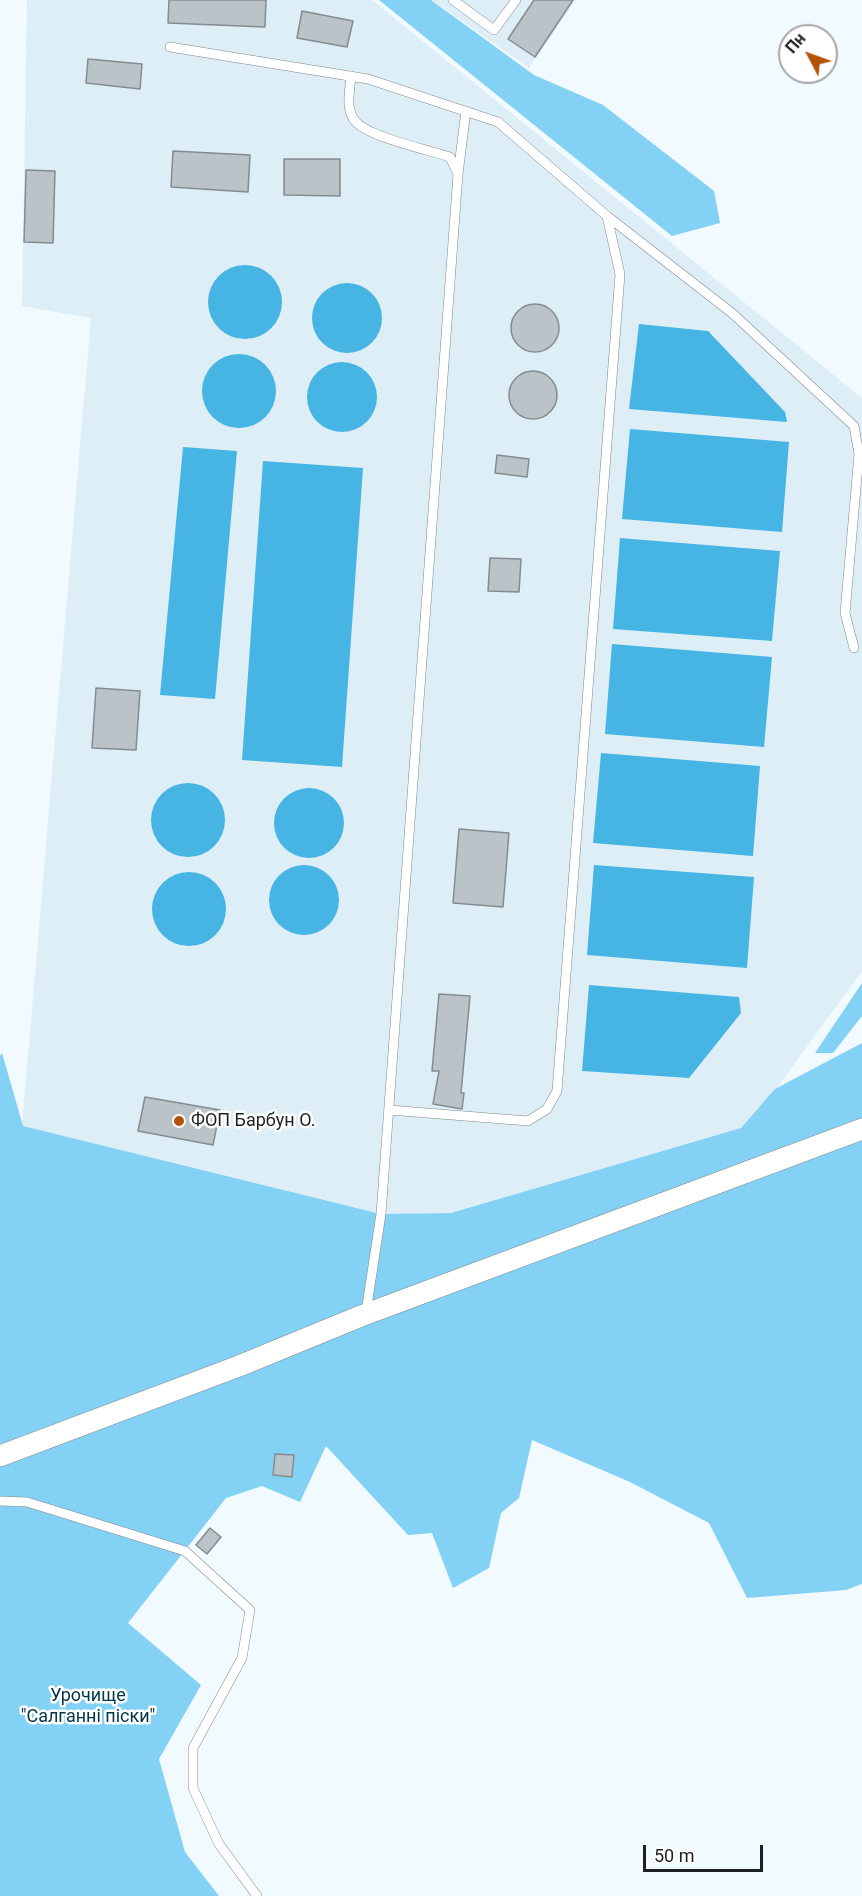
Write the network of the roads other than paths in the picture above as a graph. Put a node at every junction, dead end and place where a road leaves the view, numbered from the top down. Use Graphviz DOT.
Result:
graph roads {
  1 [pos="453,0"];
  2 [pos="516,0"];
  3 [pos="170,47"];
  4 [pos="351,76"];
  5 [pos="466,111"];
  6 [pos="458,174"];
  7 [pos="607,216"];
  8 [pos="854,648"];
  9 [pos="389,1110"];
  10 [pos="862,1129"];
  11 [pos="366,1314"];
  12 [pos="0,1456"];
  13 [pos="0,1502"];
  14 [pos="257,1896"];
  1 -- 2 [label="lane"];
  3 -- 4 [label="lane"];
  4 -- 5 [label="lane"];
  4 -- 6 [label="lane"];
  5 -- 6 [label="lane"];
  5 -- 7 [label="lane"];
  6 -- 9 [label="lane"];
  7 -- 8 [label="lane"];
  7 -- 9 [label="lane"];
  9 -- 11 [label="lane"];
  10 -- 11 [label="street"];
  11 -- 12 [label="street"];
  13 -- 14 [label="lane"];
}
